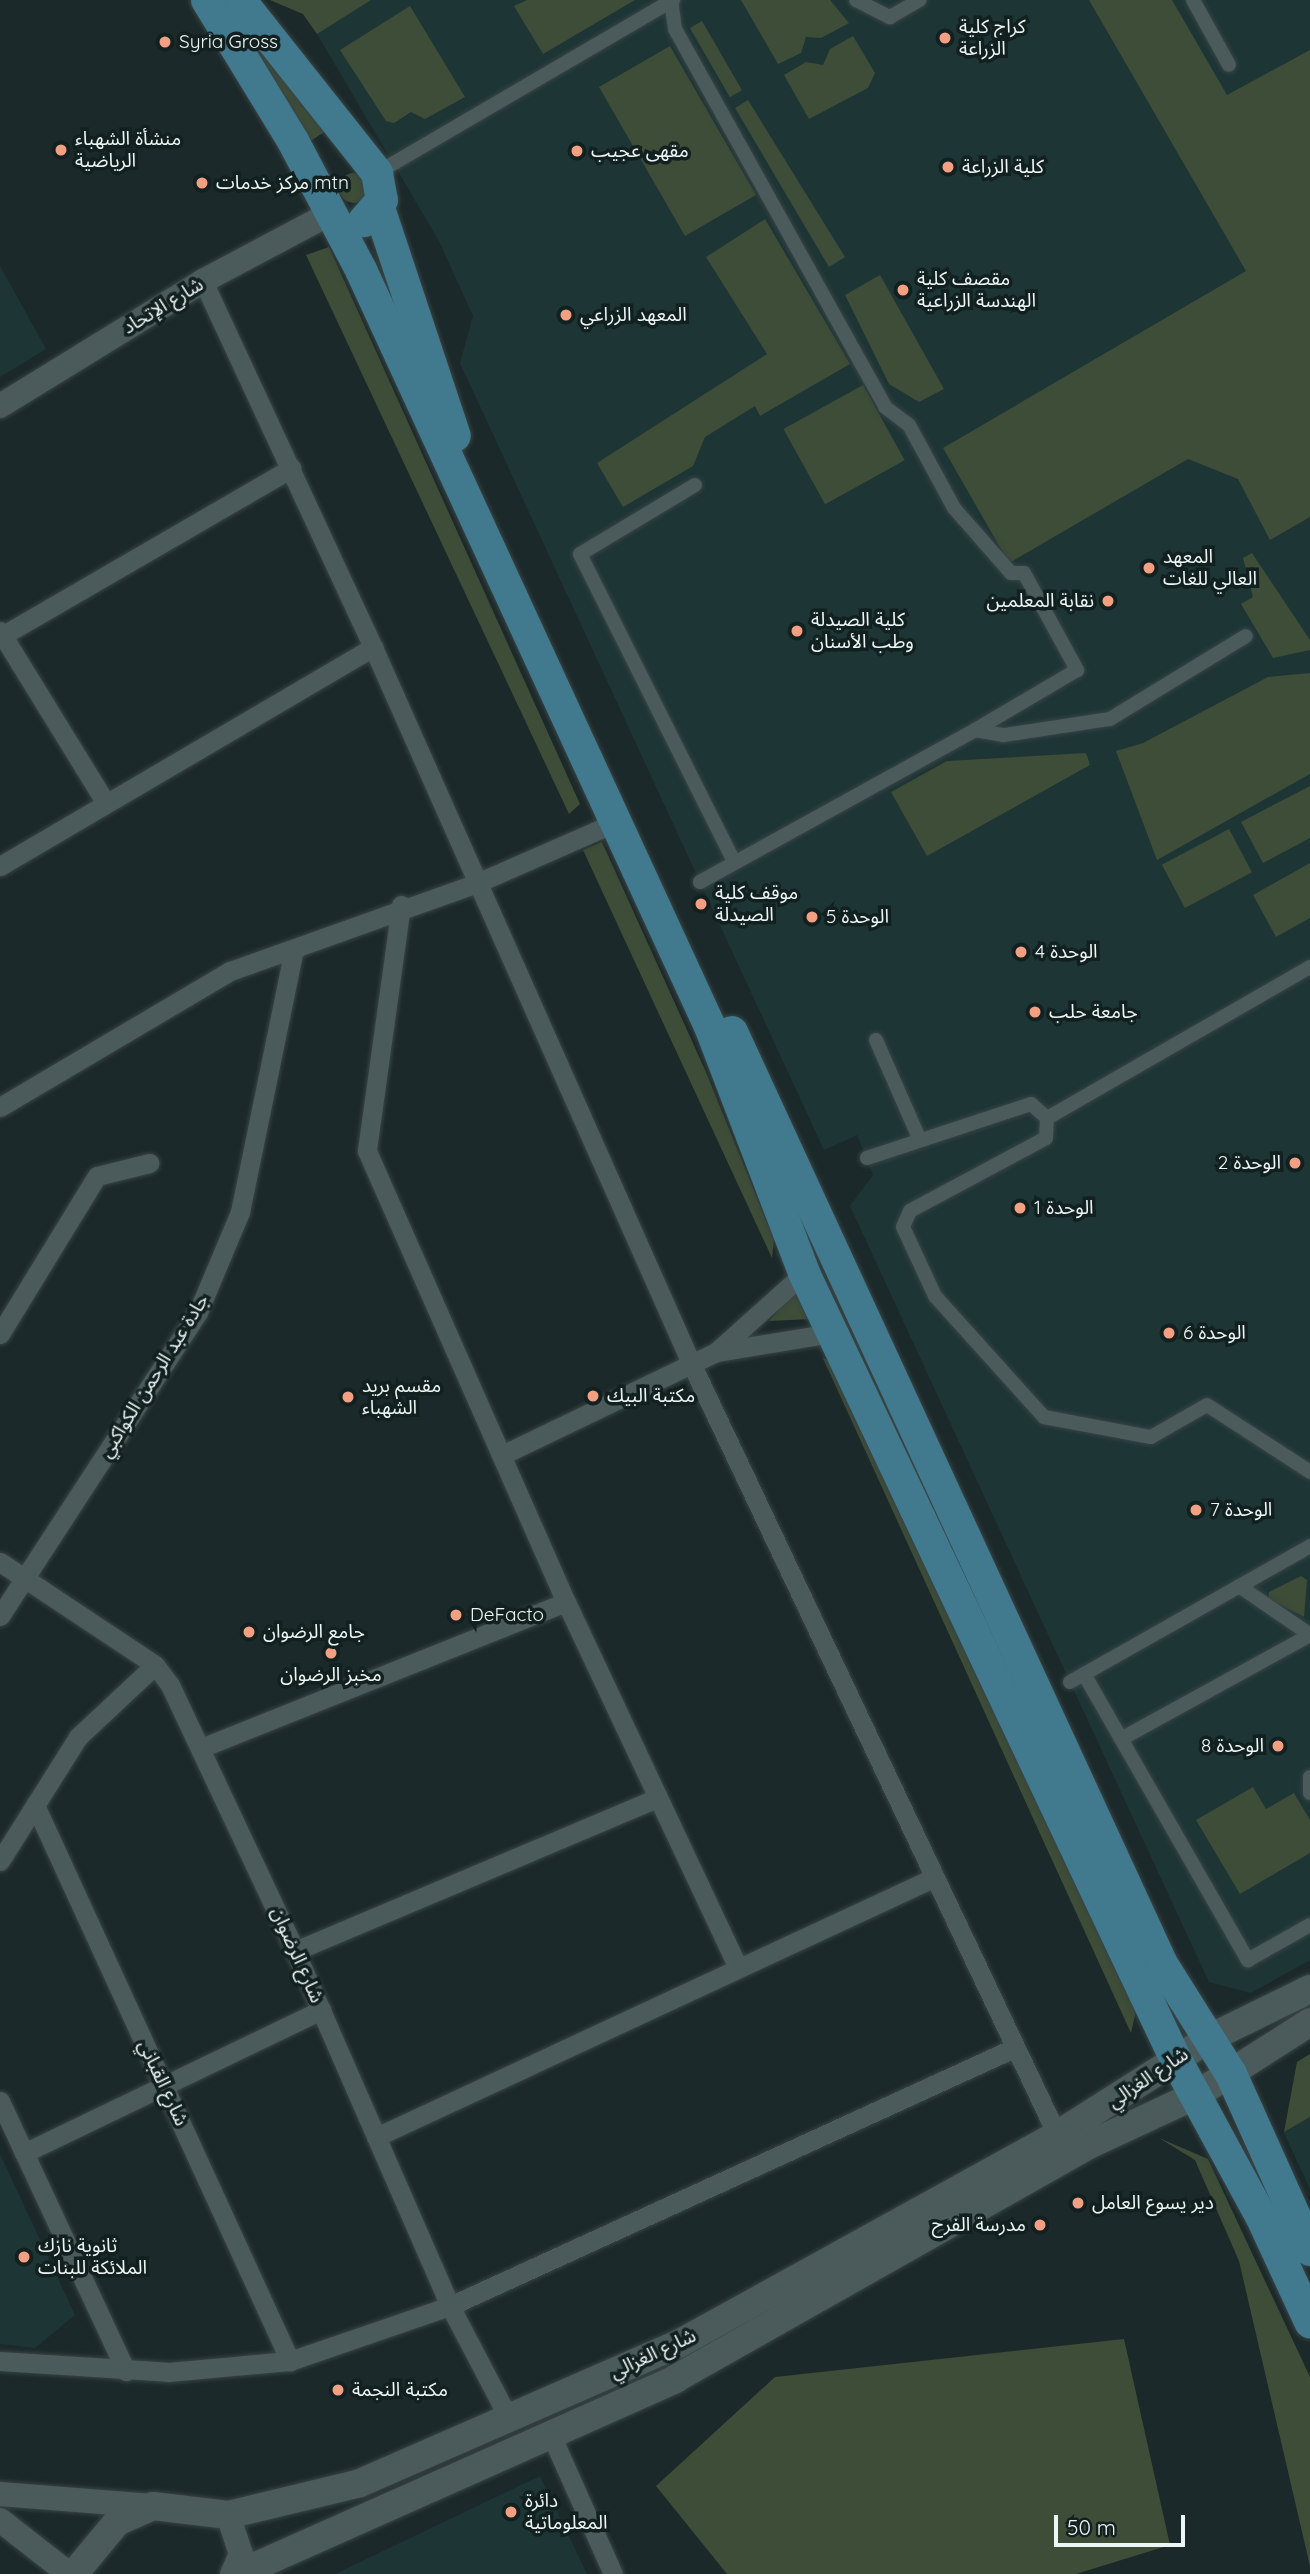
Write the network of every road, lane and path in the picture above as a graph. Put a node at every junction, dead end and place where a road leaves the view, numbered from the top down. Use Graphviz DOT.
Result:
graph roads {
  1 [pos="207,0"];
  2 [pos="240,0"];
  3 [pos="672,0"];
  4 [pos="856,0"];
  5 [pos="920,0"];
  6 [pos="1193,0"];
  7 [pos="1229,65"];
  8 [pos="373,169"];
  9 [pos="327,204"];
  10 [pos="379,208"];
  11 [pos="203,281"];
  12 [pos="0,406"];
  13 [pos="291,468"];
  14 [pos="695,485"];
  15 [pos="1,635"];
  16 [pos="1247,636"];
  17 [pos="373,647"];
  18 [pos="975,730"];
  19 [pos="106,803"];
  20 [pos="611,824"];
  21 [pos="734,862"];
  22 [pos="0,866"];
  23 [pos="700,882"];
  24 [pos="475,884"];
  25 [pos="401,905"];
  26 [pos="294,950"];
  27 [pos="1310,967"];
  28 [pos="876,1040"];
  29 [pos="0,1107"];
  30 [pos="1047,1118"];
  31 [pos="920,1140"];
  32 [pos="867,1158"];
  33 [pos="149,1163"];
  34 [pos="804,1273"];
  35 [pos="832,1333"];
  36 [pos="0,1335"];
  37 [pos="716,1352"];
  38 [pos="691,1363"];
  39 [pos="502,1455"];
  40 [pos="1310,1472"];
  41 [pos="1310,1546"];
  42 [pos="0,1562"];
  43 [pos="25,1577"];
  44 [pos="1239,1586"];
  45 [pos="566,1602"];
  46 [pos="0,1616"];
  47 [pos="1309,1634"];
  48 [pos="155,1665"];
  49 [pos="1084,1674"];
  50 [pos="1070,1682"];
  51 [pos="1121,1739"];
  52 [pos="201,1748"];
  53 [pos="1310,1777"];
  54 [pos="1310,1793"];
  55 [pos="657,1798"];
  56 [pos="35,1805"];
  57 [pos="0,1861"];
  58 [pos="933,1878"];
  59 [pos="1310,1925"];
  60 [pos="295,1951"];
  61 [pos="738,1968"];
  62 [pos="1310,1989"];
  63 [pos="321,2010"];
  64 [pos="1310,2022"];
  65 [pos="1208,2039"];
  66 [pos="1014,2048"];
  67 [pos="1175,2057"];
  68 [pos="1231,2074"];
  69 [pos="164,2086"];
  70 [pos="1196,2095"];
  71 [pos="0,2101"];
  72 [pos="1057,2135"];
  73 [pos="376,2137"];
  74 [pos="24,2154"];
  75 [pos="1310,2250"];
  76 [pos="450,2306"];
  77 [pos="1310,2322"];
  78 [pos="0,2361"];
  79 [pos="290,2361"];
  80 [pos="126,2371"];
  81 [pos="509,2419"];
  82 [pos="552,2438"];
  83 [pos="0,2494"];
  84 [pos="153,2506"];
  85 [pos="228,2515"];
  86 [pos="0,2520"];
  87 [pos="72,2574"];
  88 [pos="232,2574"];
  89 [pos="238,2574"];
  90 [pos="613,2574"];
  1 -- 9 [label="main road"];
  2 -- 8 [label="main road"];
  3 -- 8 [label="street"];
  3 -- 18 [label="street"];
  4 -- 5 [label="street"];
  6 -- 7 [label="street"];
  8 -- 9 [label="main road"];
  8 -- 10 [label="main road"];
  9 -- 10 [label="main road"];
  9 -- 11 [label="street, شارع الإتحاد"];
  9 -- 20 [label="main road"];
  10 -- 65 [label="main road"];
  11 -- 12 [label="street, شارع الإتحاد"];
  11 -- 13 [label="street"];
  13 -- 15 [label="street"];
  13 -- 17 [label="street"];
  14 -- 21 [label="street"];
  15 -- 19 [label="street"];
  16 -- 18 [label="street"];
  17 -- 19 [label="street"];
  17 -- 24 [label="street"];
  18 -- 21 [label="street"];
  19 -- 22 [label="street"];
  20 -- 24 [label="street"];
  20 -- 34 [label="main road"];
  21 -- 23 [label="street"];
  24 -- 25 [label="street"];
  24 -- 38 [label="street"];
  25 -- 26 [label="street"];
  25 -- 39 [label="street"];
  26 -- 29 [label="street"];
  26 -- 43 [label="street, جادة عبد الرحمن الكواكبي"];
  27 -- 30 [label="street"];
  28 -- 31 [label="street"];
  30 -- 31 [label="street"];
  30 -- 40 [label="street"];
  31 -- 32 [label="street"];
  33 -- 36 [label="street"];
  34 -- 35 [label="main road"];
  34 -- 37 [label="street"];
  35 -- 37 [label="street"];
  35 -- 67 [label="main road"];
  37 -- 38 [label="street"];
  38 -- 39 [label="street"];
  38 -- 58 [label="street"];
  39 -- 45 [label="street"];
  41 -- 44 [label="street"];
  42 -- 43 [label="street, شارع الرضوان"];
  43 -- 46 [label="street, جادة عبد الرحمن الكواكبي"];
  43 -- 48 [label="street, شارع الرضوان"];
  44 -- 47 [label="street"];
  44 -- 49 [label="street"];
  45 -- 52 [label="street"];
  45 -- 55 [label="street"];
  47 -- 51 [label="street"];
  48 -- 52 [label="street, شارع الرضوان"];
  48 -- 56 [label="street"];
  49 -- 50 [label="street"];
  49 -- 51 [label="street"];
  51 -- 59 [label="street"];
  52 -- 60 [label="street, شارع الرضوان"];
  53 -- 54 [label="street"];
  55 -- 60 [label="street"];
  55 -- 61 [label="street"];
  56 -- 57 [label="street"];
  56 -- 69 [label="street, شارع القباني"];
  58 -- 61 [label="street"];
  58 -- 66 [label="street"];
  60 -- 63 [label="street, شارع الرضوان"];
  61 -- 73 [label="street"];
  62 -- 65 [label="main road, شارع الغزالي"];
  63 -- 69 [label="street"];
  63 -- 73 [label="street, شارع الرضوان"];
  64 -- 68 [label="main road, شارع الغزالي"];
  65 -- 67 [label="main road, شارع الغزالي"];
  65 -- 68 [label="main road"];
  66 -- 72 [label="street"];
  66 -- 76 [label="street"];
  67 -- 70 [label="main road"];
  67 -- 72 [label="main road, شارع الغزالي"];
  68 -- 70 [label="main road, شارع الغزالي"];
  68 -- 75 [label="main road"];
  69 -- 74 [label="street"];
  69 -- 79 [label="street, شارع القباني"];
  70 -- 77 [label="main road"];
  70 -- 82 [label="main road, شارع الغزالي"];
  71 -- 74 [label="street"];
  72 -- 81 [label="main road, شارع الغزالي"];
  73 -- 76 [label="street, شارع الرضوان"];
  74 -- 80 [label="street"];
  76 -- 79 [label="street"];
  76 -- 81 [label="street, شارع الرضوان"];
  78 -- 80 [label="street"];
  79 -- 80 [label="street"];
  81 -- 85 [label="main road, شارع الغزالي"];
  82 -- 89 [label="main road, شارع الغزالي"];
  82 -- 90 [label="street"];
  83 -- 84 [label="street"];
  84 -- 85 [label="main road, شارع الغزالي"];
  84 -- 87 [label="main road"];
  85 -- 88 [label="street"];
  86 -- 87 [label="street"];
}
